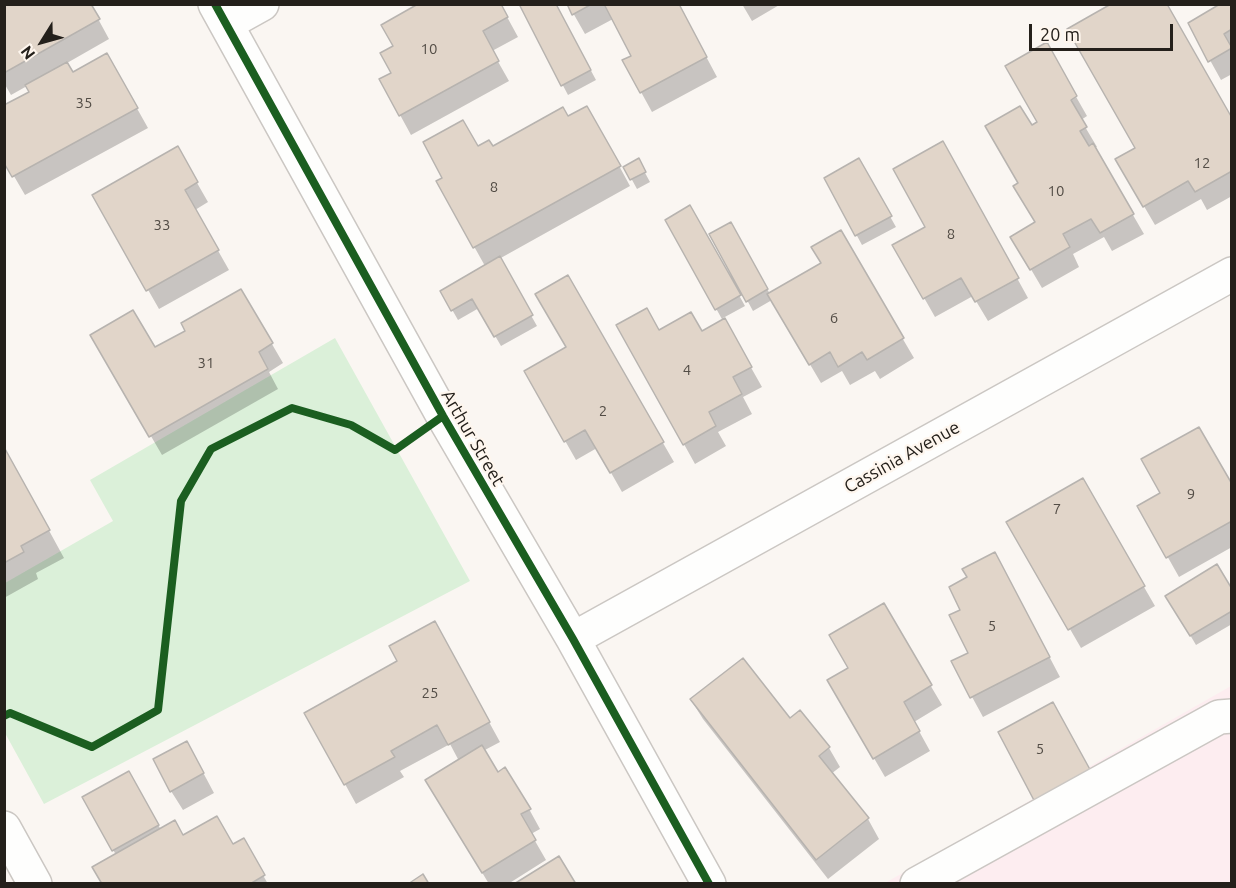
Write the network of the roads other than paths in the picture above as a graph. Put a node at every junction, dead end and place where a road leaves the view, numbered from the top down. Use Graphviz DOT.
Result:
graph roads {
  1 [pos="262,4"];
  2 [pos="221,14"];
  3 [pos="1232,274"];
  4 [pos="573,639"];
  5 [pos="1232,716"];
  6 [pos="4,828"];
  7 [pos="35,884"];
  8 [pos="709,884"];
  9 [pos="917,884"];
  1 -- 2 [label="street"];
  2 -- 4 [label="street, Arthur Street"];
  3 -- 4 [label="street, Cassinia Avenue"];
  4 -- 8 [label="street, Arthur Street"];
  5 -- 9 [label="street"];
  6 -- 7 [label="street"];
}
